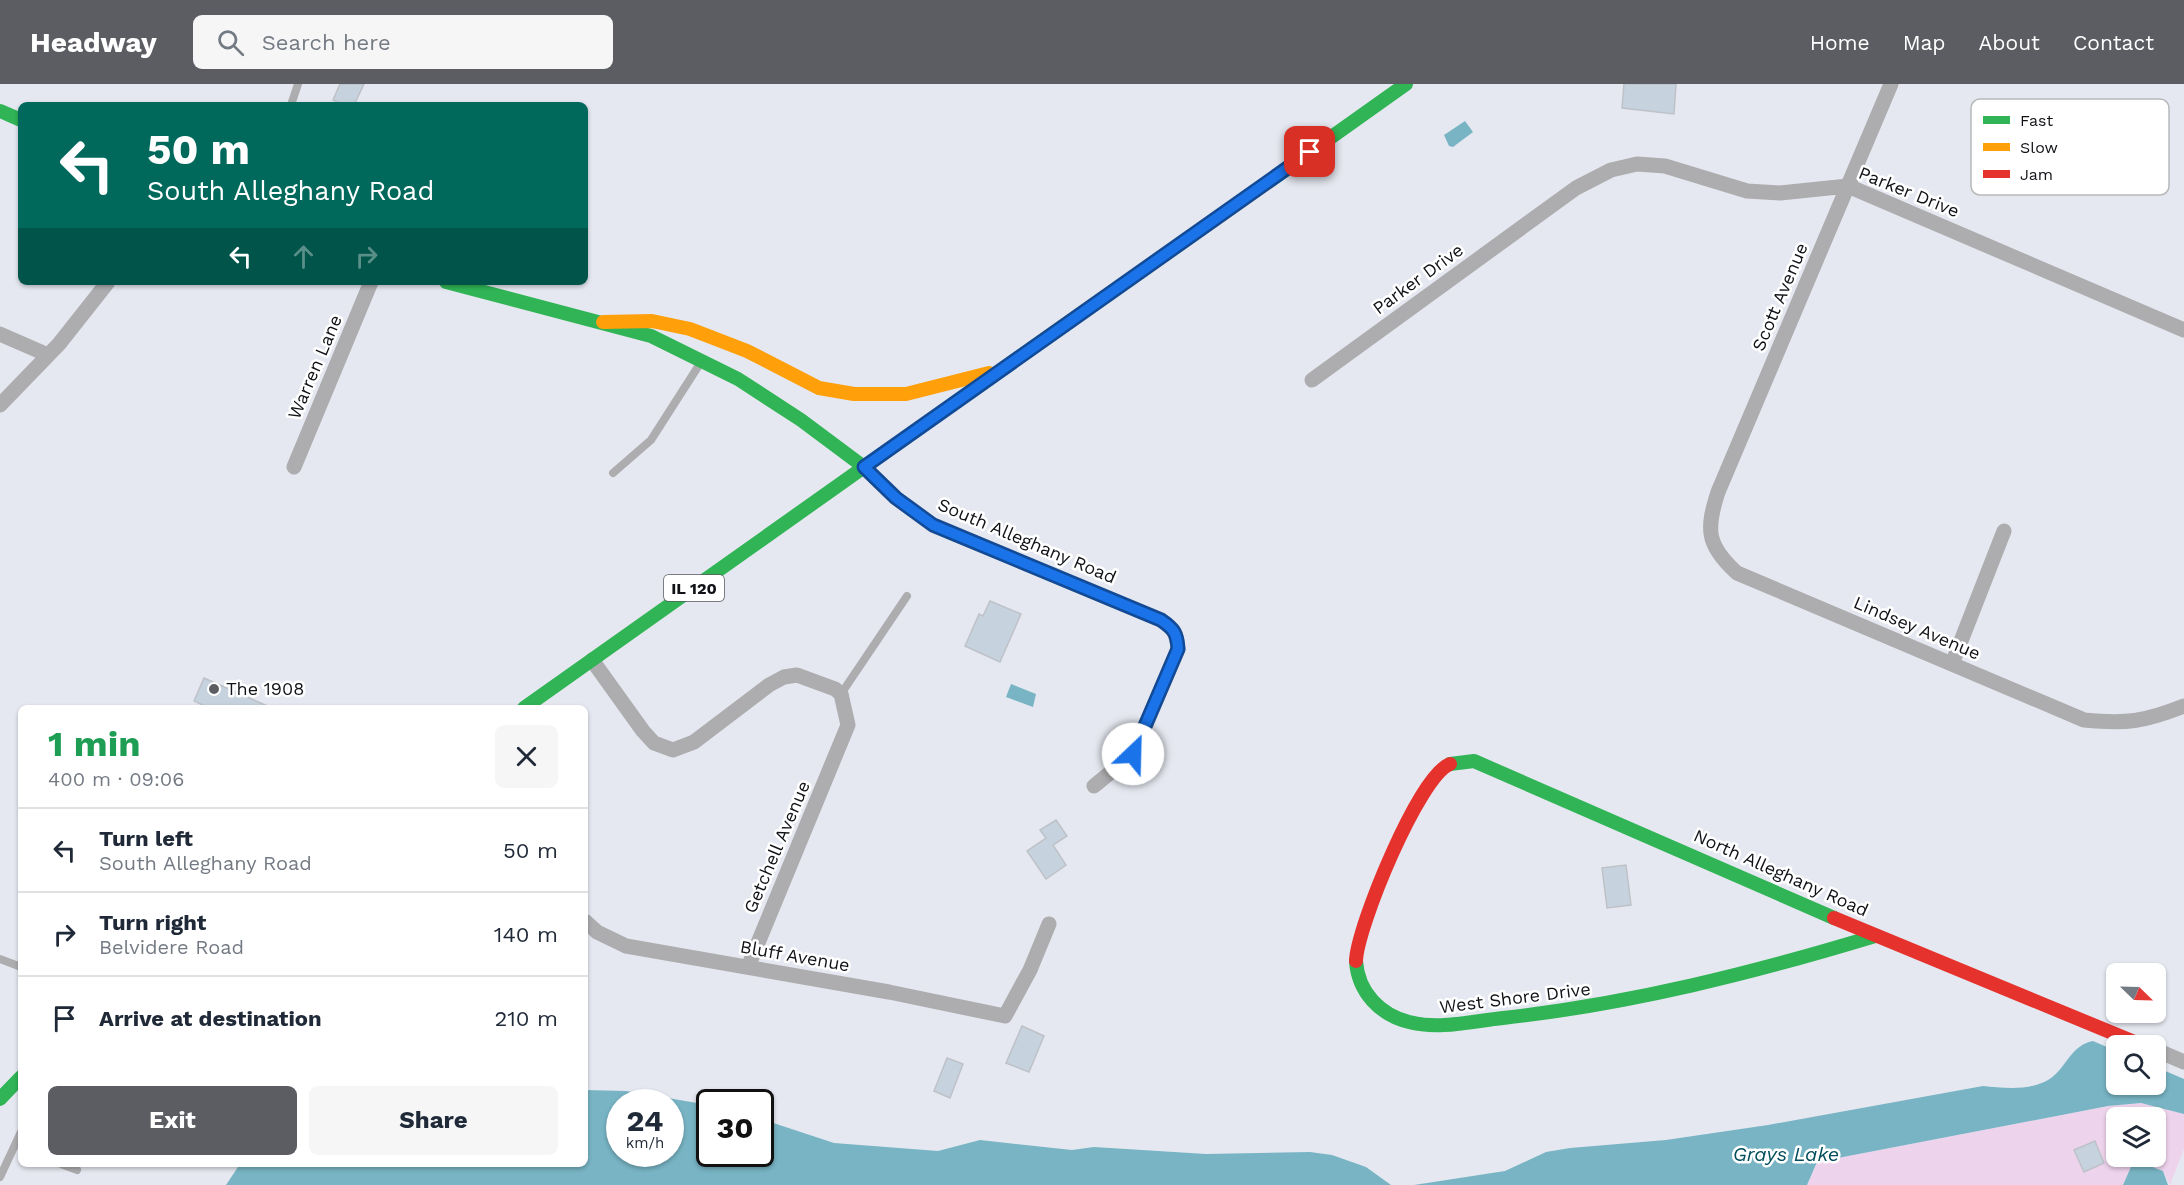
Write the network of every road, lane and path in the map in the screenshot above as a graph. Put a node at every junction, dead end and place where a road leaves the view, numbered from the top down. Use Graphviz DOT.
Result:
graph roads {
  1 [pos="298,84"];
  2 [pos="1406,84"];
  3 [pos="1885,86"];
  4 [pos="292,102"];
  5 [pos="0,111"];
  6 [pos="18,119"];
  7 [pos="1848,186"];
  8 [pos="106,285"];
  9 [pos="370,285"];
  10 [pos="458,285"];
  11 [pos="603,322"];
  12 [pos="2184,330"];
  13 [pos="0,334"];
  14 [pos="48,355"];
  15 [pos="701,361"];
  16 [pos="1003,369"];
  17 [pos="1312,380"];
  18 [pos="0,405"];
  19 [pos="294,467"];
  20 [pos="864,467"];
  21 [pos="613,473"];
  22 [pos="1709,522"];
  23 [pos="2004,531"];
  24 [pos="907,596"];
  25 [pos="592,660"];
  26 [pos="1952,664"];
  27 [pos="841,694"];
  28 [pos="528,705"];
  29 [pos="2184,706"];
  30 [pos="1094,786"];
  31 [pos="1416,802"];
  32 [pos="588,924"];
  33 [pos="1049,924"];
  34 [pos="1875,936"];
  35 [pos="0,959"];
  36 [pos="18,966"];
  37 [pos="748,967"];
  38 [pos="2117,1035"];
  39 [pos="2166,1054"];
  40 [pos="2184,1062"];
  41 [pos="18,1080"];
  42 [pos="0,1099"];
  43 [pos="18,1147"];
  44 [pos="70,1167"];
  45 [pos="77,1170"];
  46 [pos="0,1177"];
  1 -- 4 [label="lane"];
  2 -- 16 [label="street, IL 120"];
  3 -- 7 [label="street, Scott Avenue"];
  5 -- 6 [label="street"];
  7 -- 12 [label="street, Parker Drive"];
  7 -- 17 [label="street, Parker Drive"];
  7 -- 22 [label="street, Scott Avenue"];
  8 -- 14 [label="street"];
  9 -- 19 [label="street, Warren Lane"];
  10 -- 11 [label="street, South Alleghany Road"];
  11 -- 15 [label="street, South Alleghany Road"];
  11 -- 16 [label="street"];
  13 -- 14 [label="street"];
  14 -- 18 [label="street"];
  15 -- 20 [label="street, South Alleghany Road"];
  15 -- 21 [label="lane"];
  16 -- 20 [label="street, IL 120"];
  20 -- 25 [label="street, IL 120"];
  20 -- 30 [label="street, South Alleghany Road"];
  22 -- 26 [label="street, Lindsey Avenue"];
  23 -- 26 [label="street"];
  24 -- 27 [label="lane"];
  25 -- 27 [label="street"];
  25 -- 28 [label="street, IL 120"];
  26 -- 29 [label="street, Lindsey Avenue"];
  27 -- 37 [label="street, Getchell Avenue"];
  31 -- 34 [label="street, North Alleghany Road"];
  31 -- 34 [label="street, West Shore Drive"];
  32 -- 37 [label="street, Bluff Avenue"];
  33 -- 37 [label="street, Bluff Avenue"];
  34 -- 38 [label="street, North Alleghany Road"];
  35 -- 36 [label="lane"];
  39 -- 40 [label="street"];
  41 -- 42 [label="street"];
  43 -- 46 [label="lane"];
  44 -- 45 [label="lane"];
}
